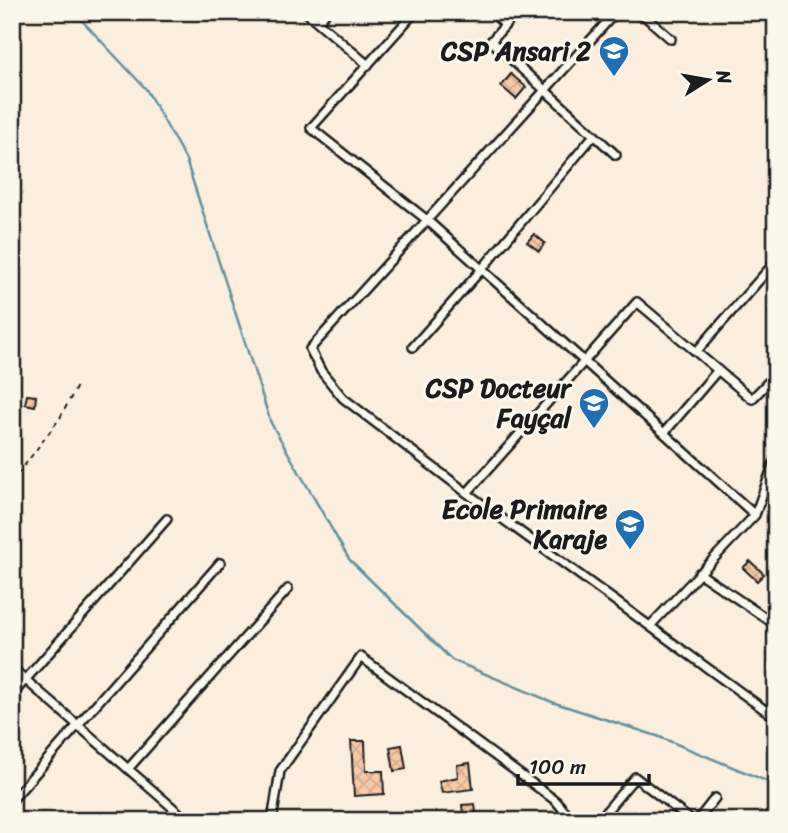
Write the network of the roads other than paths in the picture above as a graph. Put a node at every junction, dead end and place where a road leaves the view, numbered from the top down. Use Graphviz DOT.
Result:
graph roads {
  1 [pos="306,12"];
  2 [pos="326,12"];
  3 [pos="415,12"];
  4 [pos="492,12"];
  5 [pos="517,12"];
  6 [pos="616,12"];
  7 [pos="640,12"];
  8 [pos="318,22"];
  9 [pos="505,25"];
  10 [pos="671,39"];
  11 [pos="368,65"];
  12 [pos="544,92"];
  13 [pos="594,135"];
  14 [pos="616,155"];
  15 [pos="428,220"];
  16 [pos="776,261"];
  17 [pos="482,269"];
  18 [pos="413,347"];
  19 [pos="696,352"];
  20 [pos="585,362"];
  21 [pos="718,370"];
  22 [pos="776,374"];
  23 [pos="664,433"];
  24 [pos="776,457"];
  25 [pos="467,493"];
  26 [pos="755,515"];
  27 [pos="167,519"];
  28 [pos="220,563"];
  29 [pos="699,573"];
  30 [pos="288,589"];
  31 [pos="774,620"];
  32 [pos="650,626"];
  33 [pos="12,668"];
  34 [pos="26,680"];
  35 [pos="12,695"];
  36 [pos="776,718"];
  37 [pos="78,725"];
  38 [pos="128,769"];
  39 [pos="715,798"];
  40 [pos="12,800"];
  41 [pos="188,821"];
  42 [pos="272,821"];
  43 [pos="573,821"];
  44 [pos="598,821"];
  45 [pos="694,821"];
  1 -- 8 [label="street"];
  2 -- 8 [label="street"];
  3 -- 11 [label="street"];
  4 -- 9 [label="street"];
  5 -- 9 [label="street"];
  6 -- 12 [label="street"];
  7 -- 10 [label="street"];
  8 -- 11 [label="street"];
  9 -- 12 [label="street"];
  11 -- 15 [label="street"];
  12 -- 13 [label="street"];
  12 -- 15 [label="street"];
  13 -- 14 [label="street"];
  13 -- 17 [label="street"];
  15 -- 17 [label="street"];
  15 -- 25 [label="street"];
  16 -- 19 [label="street"];
  17 -- 18 [label="street"];
  17 -- 20 [label="street"];
  19 -- 20 [label="street"];
  19 -- 21 [label="street"];
  20 -- 23 [label="street"];
  20 -- 25 [label="street"];
  21 -- 22 [label="street"];
  21 -- 23 [label="street"];
  23 -- 26 [label="street"];
  24 -- 26 [label="street"];
  25 -- 32 [label="street"];
  26 -- 29 [label="street"];
  27 -- 34 [label="street"];
  28 -- 37 [label="street"];
  29 -- 31 [label="street"];
  29 -- 32 [label="street"];
  30 -- 38 [label="street"];
  32 -- 36 [label="street"];
  33 -- 34 [label="street"];
  34 -- 35 [label="street"];
  34 -- 37 [label="street"];
  37 -- 38 [label="street"];
  37 -- 40 [label="street"];
  38 -- 41 [label="street"];
  39 -- 45 [label="street"];
  42 -- 43 [label="street"];
  44 -- 45 [label="street"];
}
